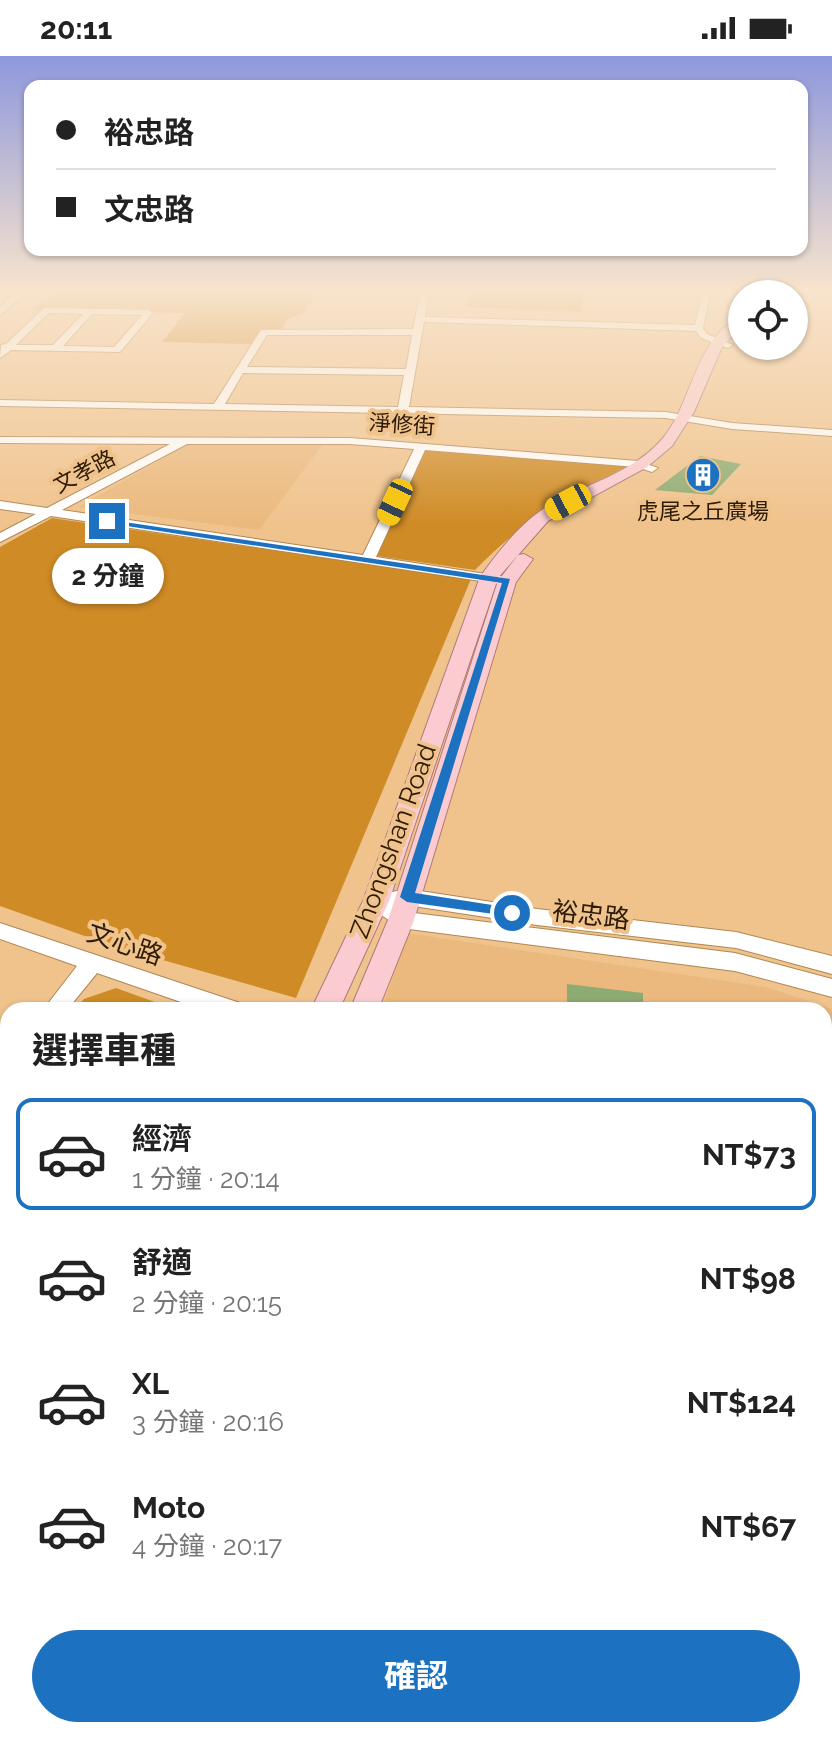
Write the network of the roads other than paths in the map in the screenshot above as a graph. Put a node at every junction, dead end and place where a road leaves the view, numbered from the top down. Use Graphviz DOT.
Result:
graph roads {
  1 [pos="410,368"];
  2 [pos="710,368"];
  3 [pos="718,368"];
  4 [pos="240,370"];
  5 [pos="409,372"];
  6 [pos="716,380"];
  7 [pos="709,402"];
  8 [pos="0,403"];
  9 [pos="218,406"];
  10 [pos="403,410"];
  11 [pos="686,417"];
  12 [pos="702,420"];
  13 [pos="832,433"];
  14 [pos="1,439"];
  15 [pos="186,440"];
  16 [pos="421,446"];
  17 [pos="461,449"];
  18 [pos="645,466"];
  19 [pos="0,505"];
  20 [pos="49,512"];
  21 [pos="0,538"];
  22 [pos="368,559"];
  23 [pos="498,579"];
  24 [pos="407,897"];
  25 [pos="376,901"];
  26 [pos="401,920"];
  27 [pos="538,927"];
  28 [pos="0,931"];
  29 [pos="93,962"];
  30 [pos="832,965"];
  31 [pos="832,988"];
  32 [pos="60,1002"];
  33 [pos="209,1002"];
  34 [pos="329,1002"];
  35 [pos="367,1002"];
  1 -- 5 [label="street"];
  2 -- 11 [label="main road"];
  3 -- 6 [label="main road"];
  4 -- 5 [label="street"];
  4 -- 9 [label="street"];
  5 -- 10 [label="street"];
  7 -- 12 [label="main road"];
  8 -- 9 [label="street"];
  9 -- 10 [label="street"];
  10 -- 11 [label="street"];
  11 -- 12 [label="street"];
  11 -- 18 [label="main road"];
  12 -- 13 [label="street"];
  12 -- 18 [label="main road"];
  14 -- 15 [label="street, 淨修街"];
  14 -- 17 [label="street"];
  15 -- 16 [label="street, 淨修街"];
  15 -- 20 [label="street, 文孝路"];
  16 -- 17 [label="street, 淨修街"];
  16 -- 22 [label="street"];
  17 -- 18 [label="street, 淨修街"];
  18 -- 23 [label="main road, Zhongshan Road"];
  19 -- 20 [label="street"];
  20 -- 21 [label="street, 文孝路"];
  20 -- 22 [label="street"];
  22 -- 23 [label="street"];
  23 -- 24 [label="main road, Zhongshan Road"];
  23 -- 25 [label="main road, Zhongshan Road"];
  24 -- 25 [label="street, 裕忠路"];
  24 -- 26 [label="main road, Zhongshan Road"];
  24 -- 27 [label="street, 裕忠路"];
  25 -- 26 [label="street"];
  25 -- 34 [label="main road, Zhongshan Road"];
  26 -- 27 [label="street, 裕忠路"];
  26 -- 35 [label="main road, Zhongshan Road"];
  27 -- 30 [label="street, 裕忠路"];
  27 -- 31 [label="street, 裕忠路"];
  28 -- 29 [label="street, 文心路"];
  29 -- 32 [label="street"];
  29 -- 33 [label="street, 文心路"];
}
